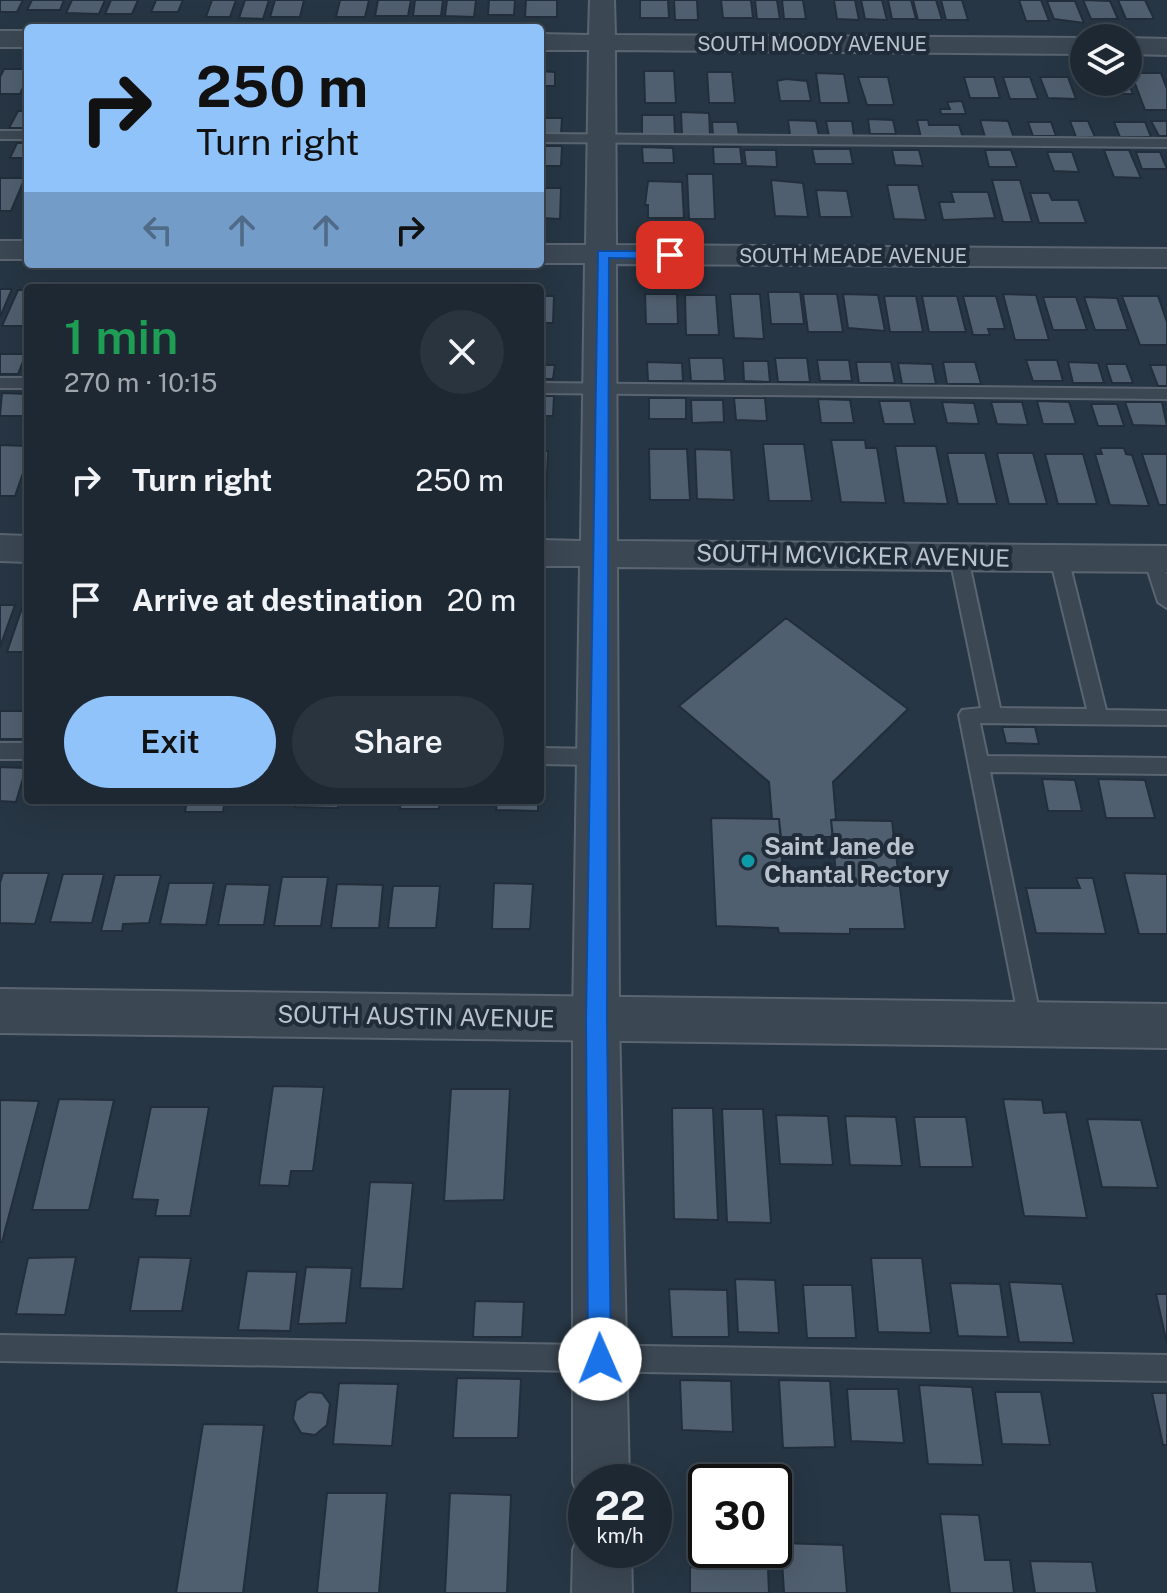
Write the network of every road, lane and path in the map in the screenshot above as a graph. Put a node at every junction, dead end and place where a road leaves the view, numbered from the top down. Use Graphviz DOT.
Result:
graph roads {
  1 [pos="602,0"];
  2 [pos="0,39"];
  3 [pos="24,39"];
  4 [pos="544,42"];
  5 [pos="602,42"];
  6 [pos="1070,46"];
  7 [pos="1142,46"];
  8 [pos="1167,47"];
  9 [pos="0,135"];
  10 [pos="24,135"];
  11 [pos="544,138"];
  12 [pos="602,139"];
  13 [pos="1167,143"];
  14 [pos="0,250"];
  15 [pos="24,250"];
  16 [pos="544,254"];
  17 [pos="602,254"];
  18 [pos="1167,258"];
  19 [pos="0,383"];
  20 [pos="24,383"];
  21 [pos="544,388"];
  22 [pos="601,388"];
  23 [pos="1167,394"];
  24 [pos="0,548"];
  25 [pos="24,549"];
  26 [pos="544,553"];
  27 [pos="598,553"];
  28 [pos="959,558"];
  29 [pos="1059,558"];
  30 [pos="1160,559"];
  31 [pos="1167,602"];
  32 [pos="992,715"];
  33 [pos="1098,717"];
  34 [pos="1167,718"];
  35 [pos="0,751"];
  36 [pos="24,751"];
  37 [pos="544,756"];
  38 [pos="599,757"];
  39 [pos="978,764"];
  40 [pos="1167,766"];
  41 [pos="0,1011"];
  42 [pos="596,1020"];
  43 [pos="1031,1025"];
  44 [pos="1167,1026"];
  45 [pos="0,1348"];
  46 [pos="600,1359"];
  47 [pos="1167,1368"];
  48 [pos="601,1464"];
  49 [pos="602,1568"];
  50 [pos="602,1593"];
  1 -- 5 [label="street"];
  2 -- 3 [label="street"];
  4 -- 5 [label="street, SOUTH MOODY AVENUE"];
  5 -- 6 [label="street, SOUTH MOODY AVENUE"];
  5 -- 12 [label="street"];
  7 -- 8 [label="street"];
  9 -- 10 [label="lane"];
  11 -- 12 [label="lane"];
  12 -- 13 [label="lane"];
  12 -- 17 [label="street"];
  14 -- 15 [label="street"];
  16 -- 17 [label="street, SOUTH MEADE AVENUE"];
  17 -- 18 [label="street, SOUTH MEADE AVENUE"];
  17 -- 22 [label="street"];
  19 -- 20 [label="lane"];
  21 -- 22 [label="lane"];
  22 -- 23 [label="lane"];
  22 -- 27 [label="street"];
  24 -- 25 [label="street"];
  26 -- 27 [label="street, SOUTH MCVICKER AVENUE"];
  27 -- 28 [label="street, SOUTH MCVICKER AVENUE"];
  27 -- 38 [label="street"];
  28 -- 29 [label="street, SOUTH MCVICKER AVENUE"];
  28 -- 32 [label="lane"];
  29 -- 30 [label="street, SOUTH MCVICKER AVENUE"];
  29 -- 33 [label="lane"];
  30 -- 31 [label="lane"];
  32 -- 33 [label="lane"];
  32 -- 39 [label="lane"];
  33 -- 34 [label="lane"];
  35 -- 36 [label="lane"];
  37 -- 38 [label="lane"];
  38 -- 42 [label="street"];
  39 -- 40 [label="lane"];
  39 -- 43 [label="lane"];
  41 -- 42 [label="street, SOUTH AUSTIN AVENUE"];
  42 -- 43 [label="street, SOUTH AUSTIN AVENUE"];
  42 -- 46 [label="street"];
  43 -- 44 [label="street, SOUTH AUSTIN AVENUE"];
  45 -- 46 [label="lane"];
  46 -- 47 [label="lane"];
  46 -- 48 [label="street"];
  49 -- 50 [label="street"];
}
